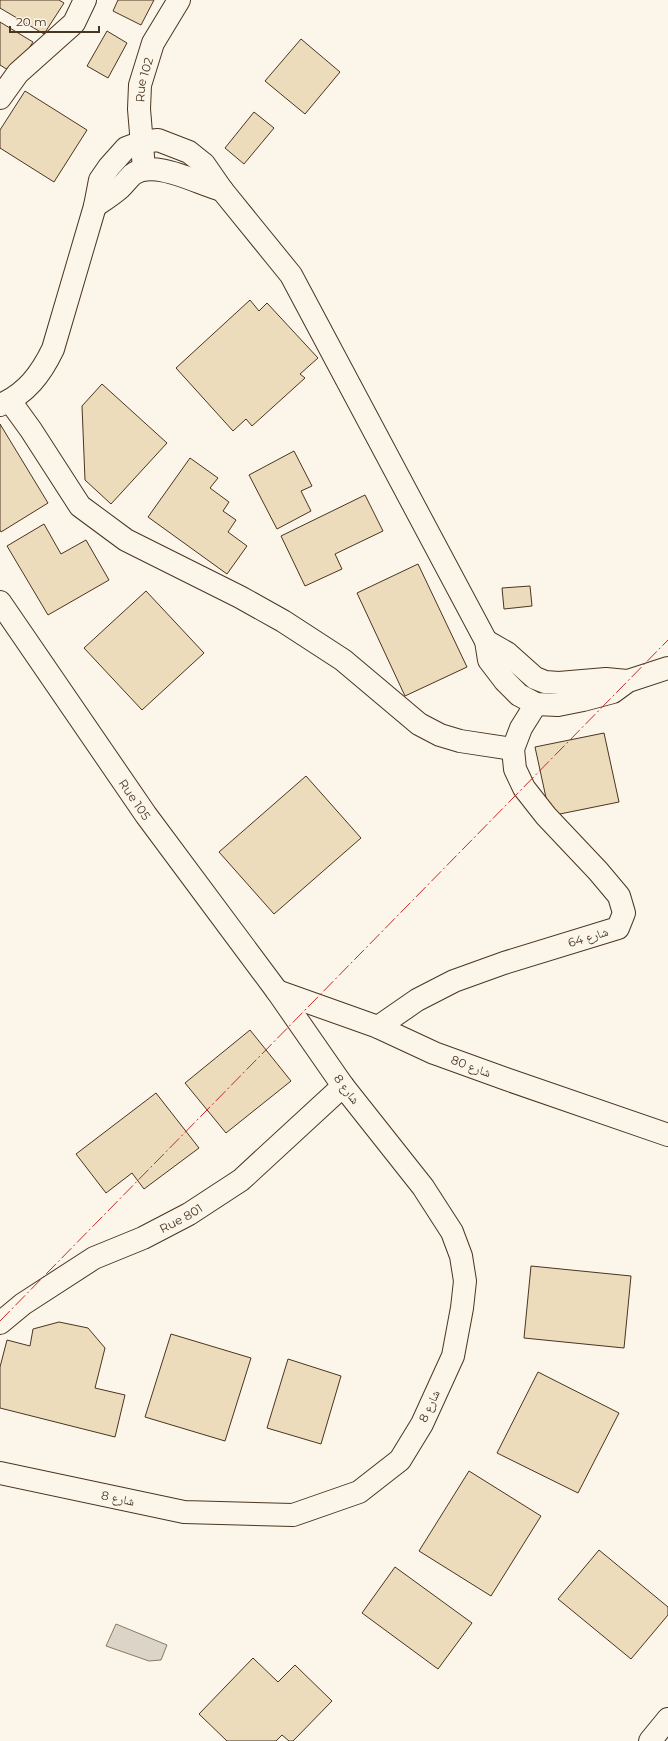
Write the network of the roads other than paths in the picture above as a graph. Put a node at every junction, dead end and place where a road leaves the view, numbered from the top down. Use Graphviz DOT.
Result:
graph roads {
  1 [pos="85,0"];
  2 [pos="179,0"];
  3 [pos="0,98"];
  4 [pos="142,142"];
  5 [pos="144,169"];
  6 [pos="222,190"];
  7 [pos="95,206"];
  8 [pos="5,403"];
  9 [pos="0,602"];
  10 [pos="486,642"];
  11 [pos="668,668"];
  12 [pos="628,681"];
  13 [pos="536,704"];
  14 [pos="513,749"];
  15 [pos="277,991"];
  16 [pos="378,1027"];
  17 [pos="343,1086"];
  18 [pos="668,1135"];
  19 [pos="0,1323"];
  20 [pos="0,1473"];
  21 [pos="668,1718"];
  22 [pos="650,1741"];
  1 -- 3 [label="street"];
  2 -- 4 [label="street, Rue 102"];
  4 -- 5 [label="street, Rue 102"];
  4 -- 6 [label="street"];
  4 -- 7 [label="street"];
  5 -- 6 [label="street"];
  5 -- 7 [label="street"];
  6 -- 10 [label="street"];
  7 -- 8 [label="street"];
  8 -- 14 [label="street"];
  9 -- 15 [label="street, Rue 105"];
  10 -- 12 [label="street"];
  10 -- 13 [label="street"];
  11 -- 12 [label="street"];
  12 -- 13 [label="street"];
  13 -- 14 [label="street, شارع 64"];
  14 -- 16 [label="street, شارع 64"];
  15 -- 16 [label="street, شارع 80"];
  15 -- 17 [label="street, شارع 8"];
  16 -- 18 [label="street, شارع 80"];
  17 -- 19 [label="street, Rue 801"];
  17 -- 20 [label="street, شارع 8"];
  21 -- 22 [label="street"];
}
